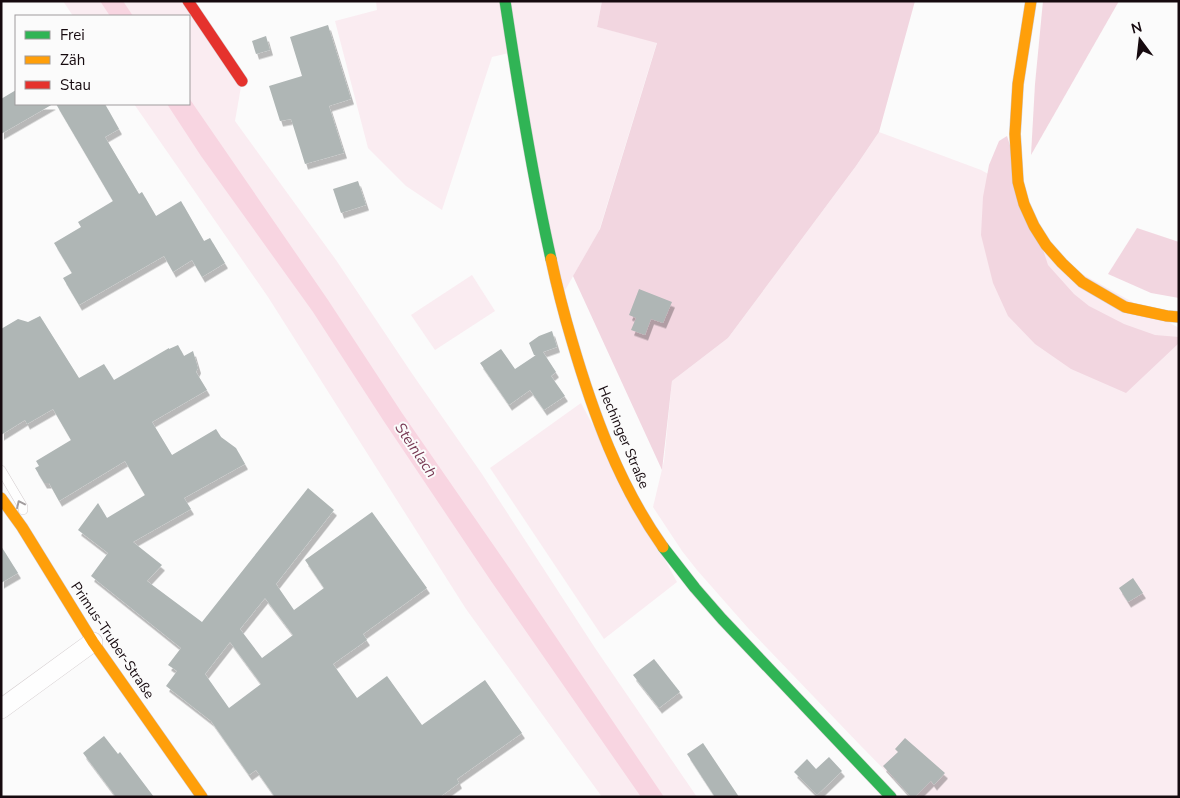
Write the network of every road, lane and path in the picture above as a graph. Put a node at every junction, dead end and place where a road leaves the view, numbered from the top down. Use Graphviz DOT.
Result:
graph roads {
  1 [pos="188,1"];
  2 [pos="505,1"];
  3 [pos="1031,1"];
  4 [pos="242,80"];
  5 [pos="1179,317"];
  6 [pos="1,470"];
  7 [pos="1,498"];
  8 [pos="31,542"];
  9 [pos="93,642"];
  10 [pos="1,709"];
  11 [pos="202,797"];
  12 [pos="891,797"];
  1 -- 4 [label="main road"];
  2 -- 12 [label="main road, Hechinger Straße"];
  3 -- 5 [label="main road"];
  8 -- 6 [label="lane, one-way"];
  7 -- 8 [label="main road, Primus-Truber-Straße"];
  8 -- 9 [label="main road, Primus-Truber-Straße"];
  9 -- 10 [label="street"];
  9 -- 11 [label="main road, Primus-Truber-Straße"];
}
